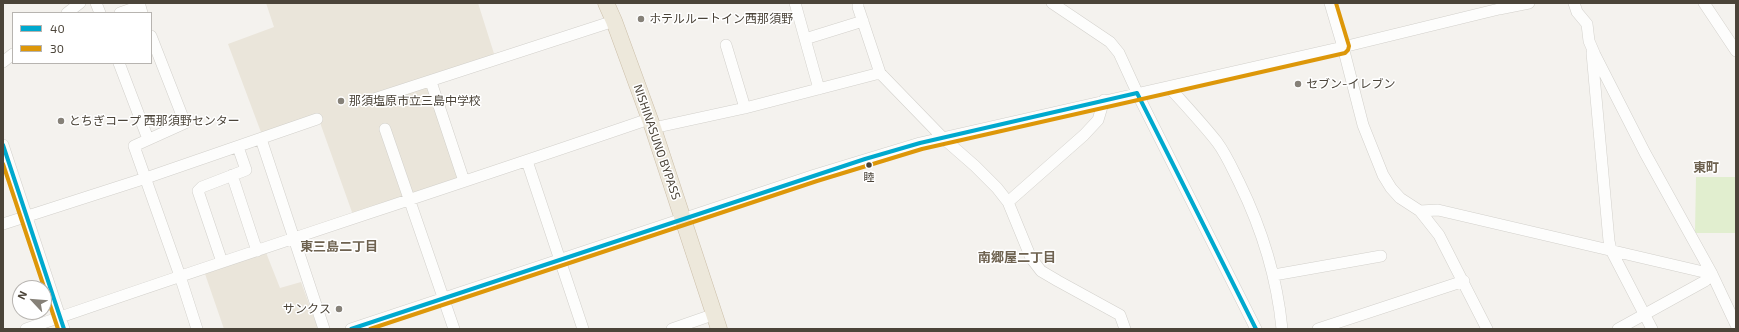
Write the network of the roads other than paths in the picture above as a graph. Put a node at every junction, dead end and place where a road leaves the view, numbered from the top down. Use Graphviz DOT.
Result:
graph roads {
  1 [pos="80,3"];
  2 [pos="606,3"];
  3 [pos="795,3"];
  4 [pos="858,3"];
  5 [pos="1052,3"];
  6 [pos="1330,3"];
  7 [pos="1529,3"];
  8 [pos="1704,3"];
  9 [pos="1577,4"];
  10 [pos="68,12"];
  11 [pos="123,12"];
  12 [pos="142,12"];
  13 [pos="614,21"];
  14 [pos="863,21"];
  15 [pos="152,39"];
  16 [pos="805,39"];
  17 [pos="726,45"];
  18 [pos="1343,47"];
  19 [pos="1592,48"];
  20 [pos="1736,51"];
  21 [pos="12,55"];
  22 [pos="3,62"];
  23 [pos="119,64"];
  24 [pos="880,73"];
  25 [pos="431,82"];
  26 [pos="1169,87"];
  27 [pos="818,89"];
  28 [pos="1137,93"];
  29 [pos="374,99"];
  30 [pos="1104,100"];
  31 [pos="745,108"];
  32 [pos="317,119"];
  33 [pos="651,123"];
  34 [pos="385,129"];
  35 [pos="943,138"];
  36 [pos="148,139"];
  37 [pos="261,139"];
  38 [pos="3,145"];
  39 [pos="238,147"];
  40 [pos="527,161"];
  41 [pos="232,175"];
  42 [pos="146,178"];
  43 [pos="464,182"];
  44 [pos="410,201"];
  45 [pos="1008,202"];
  46 [pos="1420,211"];
  47 [pos="26,216"];
  48 [pos="683,219"];
  49 [pos="3,224"];
  50 [pos="293,238"];
  51 [pos="1612,250"];
  52 [pos="257,251"];
  53 [pos="1381,256"];
  54 [pos="560,260"];
  55 [pos="222,262"];
  56 [pos="1712,274"];
  57 [pos="1274,275"];
  58 [pos="180,276"];
  59 [pos="1464,281"];
  60 [pos="444,299"];
  61 [pos="1644,316"];
  62 [pos="60,317"];
  63 [pos="717,322"];
  64 [pos="1736,325"];
  65 [pos="26,329"];
  66 [pos="64,329"];
  67 [pos="197,329"];
  68 [pos="324,329"];
  69 [pos="351,329"];
  70 [pos="454,329"];
  71 [pos="583,329"];
  72 [pos="672,329"];
  73 [pos="1125,329"];
  74 [pos="1256,329"];
  75 [pos="1282,329"];
  76 [pos="1318,329"];
  77 [pos="1487,329"];
  78 [pos="1618,329"];
  79 [pos="1652,329"];
  1 -- 10 [label="street"];
  2 -- 13 [label="highway, NISHINASUNO BYPASS"];
  3 -- 16 [label="street"];
  4 -- 14 [label="street"];
  5 -- 28 [label="street"];
  6 -- 18 [label="street"];
  7 -- 18 [label="street"];
  8 -- 20 [label="street"];
  9 -- 19 [label="street"];
  11 -- 12 [label="street"];
  13 -- 25 [label="street"];
  13 -- 33 [label="highway, NISHINASUNO BYPASS"];
  14 -- 16 [label="street"];
  14 -- 24 [label="street"];
  15 -- 36 [label="street"];
  16 -- 27 [label="street"];
  17 -- 31 [label="street"];
  18 -- 26 [label="street"];
  18 -- 46 [label="street"];
  19 -- 51 [label="street"];
  19 -- 56 [label="street"];
  21 -- 22 [label="street"];
  23 -- 36 [label="street"];
  24 -- 27 [label="street"];
  24 -- 35 [label="street"];
  25 -- 29 [label="street"];
  25 -- 43 [label="street"];
  26 -- 28 [label="street"];
  26 -- 57 [label="street"];
  27 -- 31 [label="street"];
  28 -- 30 [label="street"];
  28 -- 74 [label="street"];
  30 -- 35 [label="street"];
  30 -- 45 [label="street"];
  31 -- 33 [label="street"];
  32 -- 37 [label="street"];
  33 -- 40 [label="street"];
  33 -- 48 [label="highway, NISHINASUNO BYPASS"];
  34 -- 44 [label="street"];
  35 -- 45 [label="street"];
  35 -- 48 [label="street"];
  36 -- 42 [label="street"];
  37 -- 39 [label="street"];
  37 -- 50 [label="street"];
  38 -- 47 [label="street"];
  39 -- 41 [label="street"];
  39 -- 42 [label="street"];
  40 -- 43 [label="street"];
  40 -- 54 [label="street"];
  41 -- 52 [label="street"];
  41 -- 55 [label="street"];
  42 -- 47 [label="street"];
  42 -- 58 [label="street"];
  43 -- 44 [label="street"];
  44 -- 50 [label="street"];
  44 -- 60 [label="street"];
  45 -- 73 [label="street"];
  46 -- 51 [label="street"];
  46 -- 59 [label="street"];
  47 -- 49 [label="street"];
  47 -- 62 [label="street"];
  48 -- 54 [label="street"];
  48 -- 63 [label="highway, NISHINASUNO BYPASS"];
  50 -- 52 [label="street"];
  50 -- 68 [label="street"];
  51 -- 56 [label="street"];
  51 -- 61 [label="street"];
  52 -- 55 [label="street"];
  53 -- 57 [label="street"];
  54 -- 60 [label="street"];
  54 -- 71 [label="street"];
  55 -- 58 [label="street"];
  56 -- 61 [label="street"];
  56 -- 64 [label="street"];
  57 -- 75 [label="street"];
  58 -- 62 [label="street"];
  58 -- 67 [label="street"];
  59 -- 76 [label="street"];
  59 -- 77 [label="street"];
  60 -- 69 [label="street"];
  60 -- 70 [label="street"];
  61 -- 78 [label="street"];
  61 -- 79 [label="street"];
  62 -- 65 [label="street"];
  62 -- 66 [label="street"];
  63 -- 72 [label="street"];
}
